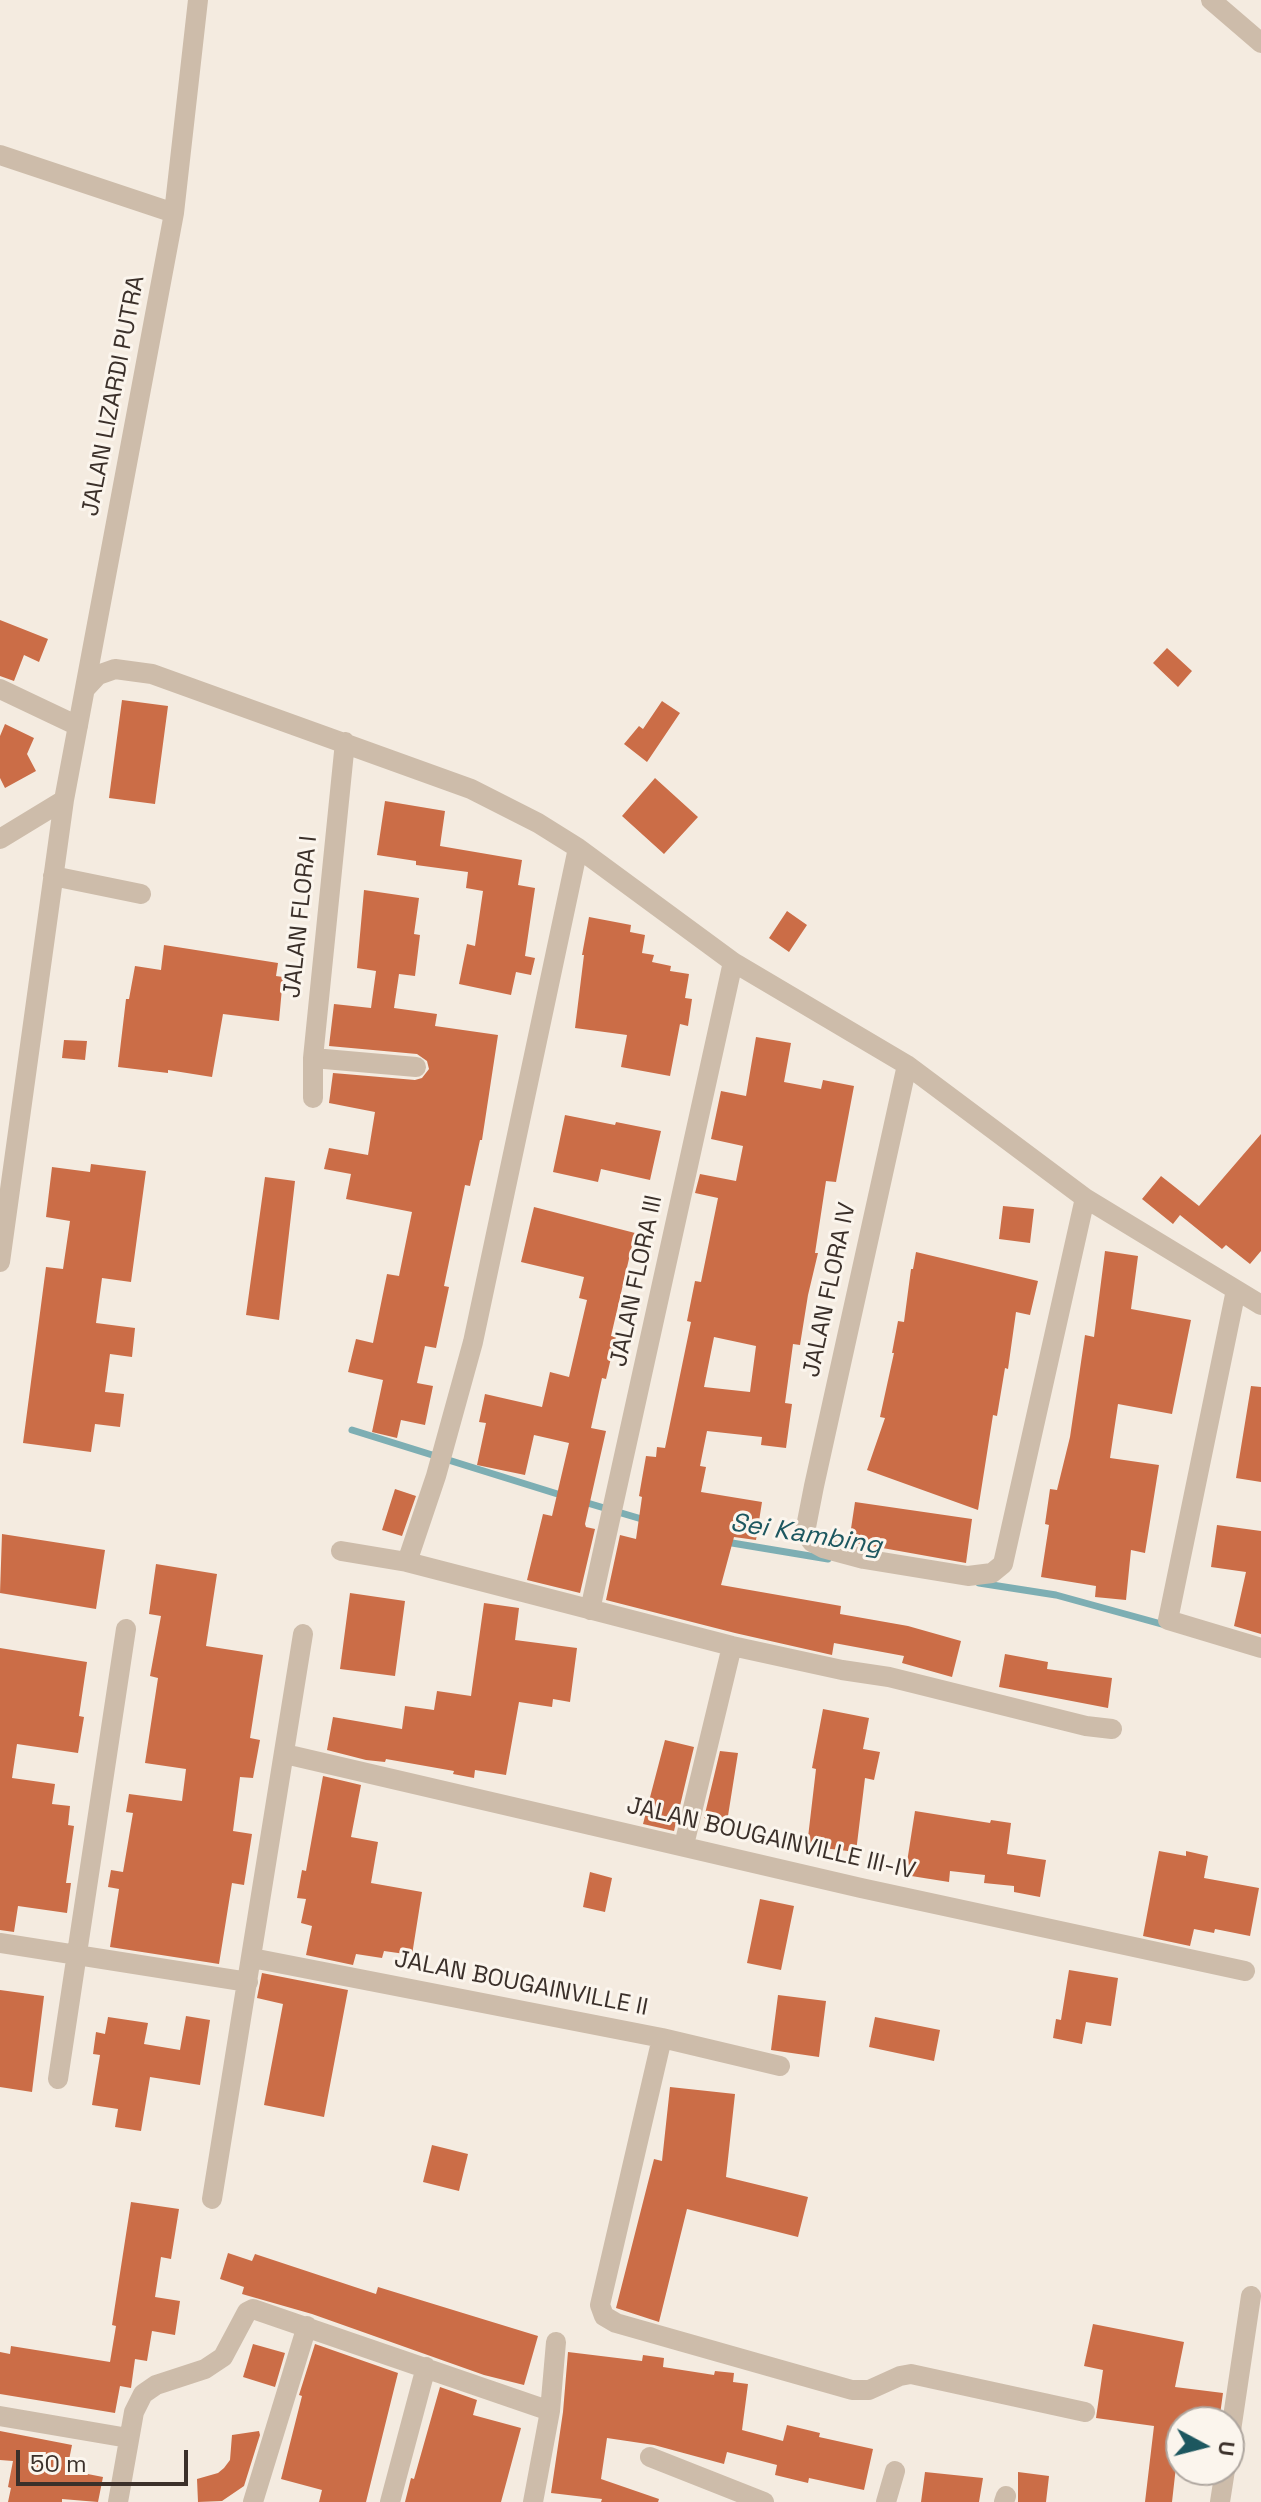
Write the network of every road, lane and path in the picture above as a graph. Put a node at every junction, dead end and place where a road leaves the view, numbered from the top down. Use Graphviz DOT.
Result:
graph roads {
  1 [pos="198,0"];
  2 [pos="1211,0"];
  3 [pos="1261,43"];
  4 [pos="0,155"];
  5 [pos="174,213"];
  6 [pos="86,688"];
  7 [pos="0,689"];
  8 [pos="78,726"];
  9 [pos="345,742"];
  10 [pos="64,800"];
  11 [pos="0,839"];
  12 [pos="578,848"];
  13 [pos="53,876"];
  14 [pos="141,894"];
  15 [pos="733,962"];
  16 [pos="313,1058"];
  17 [pos="907,1065"];
  18 [pos="416,1067"];
  19 [pos="313,1098"];
  20 [pos="8,1143"];
  21 [pos="1085,1198"];
  22 [pos="0,1262"];
  23 [pos="1236,1290"];
  24 [pos="1261,1305"];
  25 [pos="341,1551"];
  26 [pos="407,1562"];
  27 [pos="590,1610"];
  28 [pos="126,1629"];
  29 [pos="303,1634"];
  30 [pos="732,1646"];
  31 [pos="1261,1648"];
  32 [pos="1112,1729"];
  33 [pos="285,1754"];
  34 [pos="684,1845"];
  35 [pos="0,1943"];
  36 [pos="76,1955"];
  37 [pos="252,1958"];
  38 [pos="1245,1971"];
  39 [pos="248,1982"];
  40 [pos="662,2038"];
  41 [pos="780,2066"];
  42 [pos="58,2079"];
  43 [pos="212,2199"];
  44 [pos="1251,2296"];
  45 [pos="307,2326"];
  46 [pos="556,2342"];
  47 [pos="426,2367"];
  48 [pos="1235,2406"];
  49 [pos="550,2411"];
  50 [pos="1085,2412"];
  51 [pos="1,2422"];
  52 [pos="128,2438"];
  53 [pos="650,2457"];
  54 [pos="895,2471"];
  55 [pos="118,2502"];
  56 [pos="253,2502"];
  57 [pos="390,2502"];
  58 [pos="533,2502"];
  59 [pos="764,2502"];
  60 [pos="886,2502"];
  1 -- 5 [label="street, JALAN LIZARDI PUTRA"];
  2 -- 3 [label="street"];
  4 -- 5 [label="street"];
  5 -- 6 [label="street, JALAN LIZARDI PUTRA"];
  6 -- 8 [label="street, JALAN LIZARDI PUTRA"];
  6 -- 9 [label="street"];
  7 -- 8 [label="street"];
  8 -- 10 [label="street, JALAN LIZARDI PUTRA"];
  9 -- 12 [label="street"];
  9 -- 16 [label="street, JALAN FLORA I"];
  10 -- 11 [label="street"];
  10 -- 13 [label="street, JALAN LIZARDI PUTRA"];
  12 -- 15 [label="street"];
  12 -- 26 [label="street"];
  13 -- 14 [label="street"];
  13 -- 20 [label="street, JALAN LIZARDI PUTRA"];
  15 -- 17 [label="street"];
  15 -- 27 [label="street, JALAN FLORA III"];
  16 -- 18 [label="street"];
  16 -- 19 [label="street, JALAN FLORA I"];
  17 -- 21 [label="street"];
  17 -- 21 [label="street, JALAN FLORA IV"];
  20 -- 22 [label="street, JALAN LIZARDI PUTRA"];
  21 -- 23 [label="street"];
  23 -- 24 [label="street"];
  23 -- 31 [label="street"];
  25 -- 26 [label="street"];
  26 -- 27 [label="street"];
  27 -- 30 [label="street"];
  28 -- 36 [label="street"];
  29 -- 33 [label="street"];
  30 -- 32 [label="street"];
  30 -- 34 [label="street"];
  33 -- 34 [label="street, JALAN BOUGAINVILLE III-IV"];
  33 -- 37 [label="street"];
  34 -- 38 [label="street, JALAN BOUGAINVILLE III-IV"];
  35 -- 36 [label="street"];
  36 -- 39 [label="street"];
  36 -- 42 [label="street"];
  37 -- 39 [label="street"];
  37 -- 40 [label="street, JALAN BOUGAINVILLE II"];
  39 -- 43 [label="street"];
  40 -- 41 [label="street, JALAN BOUGAINVILLE II"];
  40 -- 50 [label="street"];
  44 -- 48 [label="street"];
  45 -- 47 [label="street"];
  45 -- 52 [label="street"];
  45 -- 56 [label="street"];
  46 -- 49 [label="street"];
  47 -- 49 [label="street"];
  47 -- 57 [label="street"];
  49 -- 58 [label="street"];
  51 -- 52 [label="street"];
  52 -- 55 [label="street"];
  53 -- 59 [label="street"];
  54 -- 60 [label="street"];
}
